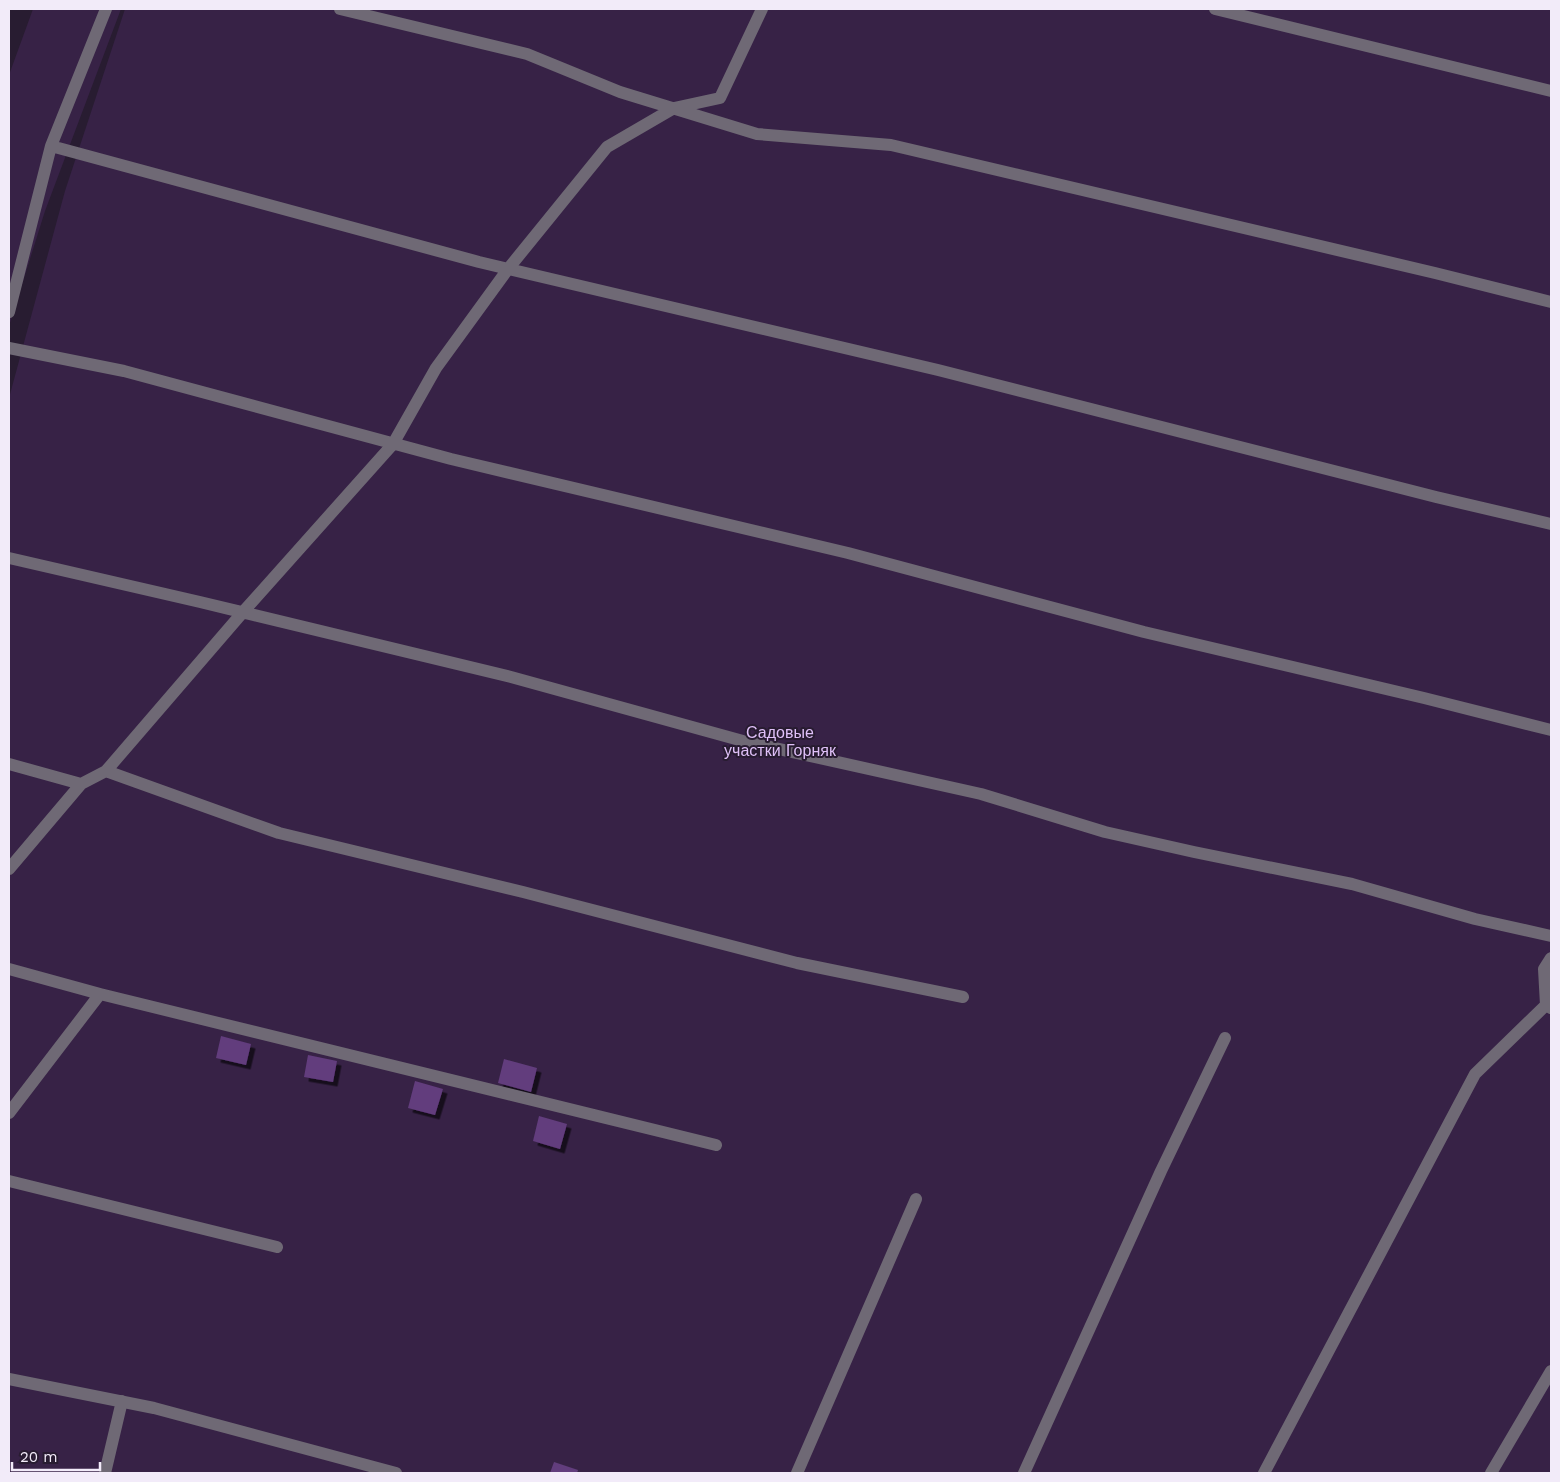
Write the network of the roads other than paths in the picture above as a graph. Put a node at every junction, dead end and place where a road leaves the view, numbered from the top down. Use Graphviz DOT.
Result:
graph roads {
  1 [pos="106,9"];
  2 [pos="340,9"];
  3 [pos="762,9"];
  4 [pos="1215,9"];
  5 [pos="1551,91"];
  6 [pos="674,108"];
  7 [pos="51,146"];
  8 [pos="508,269"];
  9 [pos="1551,302"];
  10 [pos="9,312"];
  11 [pos="9,348"];
  12 [pos="393,444"];
  13 [pos="1551,524"];
  14 [pos="9,558"];
  15 [pos="243,612"];
  16 [pos="1551,730"];
  17 [pos="9,764"];
  18 [pos="106,772"];
  19 [pos="81,784"];
  20 [pos="9,869"];
  21 [pos="1551,936"];
  22 [pos="1551,958"];
  23 [pos="9,968"];
  24 [pos="100,994"];
  25 [pos="963,997"];
  26 [pos="1548,1006"];
  27 [pos="1224,1038"];
  28 [pos="9,1113"];
  29 [pos="716,1145"];
  30 [pos="9,1181"];
  31 [pos="916,1199"];
  32 [pos="277,1248"];
  33 [pos="1551,1371"];
  34 [pos="9,1379"];
  35 [pos="122,1401"];
  36 [pos="105,1473"];
  37 [pos="396,1473"];
  38 [pos="797,1473"];
  39 [pos="1024,1473"];
  40 [pos="1264,1473"];
  41 [pos="1490,1473"];
  1 -- 7 [label="lane"];
  2 -- 6 [label="lane"];
  3 -- 6 [label="lane"];
  4 -- 5 [label="lane"];
  6 -- 8 [label="lane"];
  6 -- 9 [label="lane"];
  7 -- 8 [label="lane"];
  7 -- 10 [label="lane"];
  8 -- 12 [label="lane"];
  8 -- 13 [label="lane"];
  11 -- 12 [label="lane"];
  12 -- 15 [label="lane"];
  12 -- 16 [label="lane"];
  14 -- 15 [label="lane"];
  15 -- 18 [label="lane"];
  15 -- 21 [label="lane"];
  17 -- 19 [label="lane"];
  18 -- 19 [label="lane"];
  18 -- 25 [label="lane"];
  19 -- 20 [label="lane"];
  22 -- 26 [label="lane"];
  23 -- 24 [label="lane"];
  24 -- 28 [label="lane"];
  24 -- 29 [label="lane"];
  26 -- 40 [label="lane"];
  27 -- 39 [label="lane"];
  30 -- 32 [label="lane"];
  31 -- 38 [label="lane"];
  33 -- 41 [label="lane"];
  34 -- 35 [label="lane"];
  35 -- 36 [label="lane"];
  35 -- 37 [label="lane"];
}
